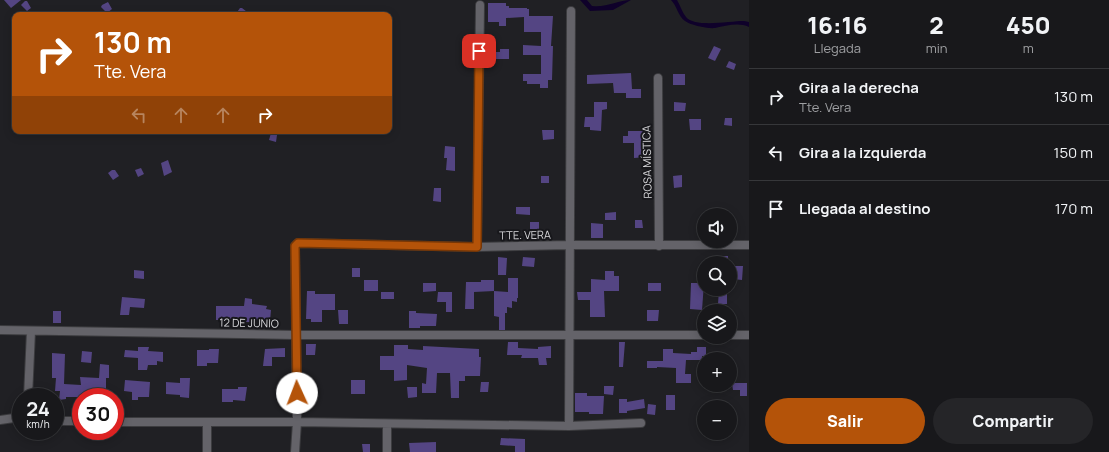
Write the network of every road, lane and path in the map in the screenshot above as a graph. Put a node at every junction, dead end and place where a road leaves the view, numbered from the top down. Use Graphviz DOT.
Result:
graph roads {
  1 [pos="480,5"];
  2 [pos="571,11"];
  3 [pos="658,78"];
  4 [pos="569,245"];
  5 [pos="749,245"];
  6 [pos="659,246"];
  7 [pos="477,247"];
  8 [pos="0,330"];
  9 [pos="31,331"];
  10 [pos="296,335"];
  11 [pos="697,335"];
  12 [pos="737,335"];
  13 [pos="749,335"];
  14 [pos="569,336"];
  15 [pos="28,388"];
  16 [pos="12,418"];
  17 [pos="0,420"];
  18 [pos="124,422"];
  19 [pos="207,422"];
  20 [pos="297,422"];
  21 [pos="641,422"];
  22 [pos="387,424"];
  23 [pos="569,426"];
  24 [pos="207,452"];
  25 [pos="295,452"];
  26 [pos="387,452"];
  1 -- 7 [label="street"];
  2 -- 4 [label="street"];
  3 -- 6 [label="street, ROSA MÍSTICA"];
  4 -- 6 [label="street, TTE. VERA"];
  4 -- 7 [label="street, TTE. VERA"];
  4 -- 14 [label="street"];
  5 -- 6 [label="street, TTE. VERA"];
  7 -- 10 [label="street, TTE. VERA"];
  8 -- 9 [label="street, 12 DE JUNIO"];
  9 -- 10 [label="street, 12 DE JUNIO"];
  9 -- 15 [label="street"];
  10 -- 14 [label="street, 12 DE JUNIO"];
  10 -- 20 [label="street"];
  11 -- 14 [label="street, 12 DE JUNIO"];
  12 -- 13 [label="street"];
  14 -- 23 [label="street"];
  16 -- 17 [label="street"];
  18 -- 19 [label="street"];
  19 -- 20 [label="street"];
  19 -- 24 [label="street"];
  20 -- 22 [label="street"];
  20 -- 25 [label="street"];
  21 -- 23 [label="street"];
  22 -- 23 [label="street"];
  22 -- 26 [label="street"];
}
